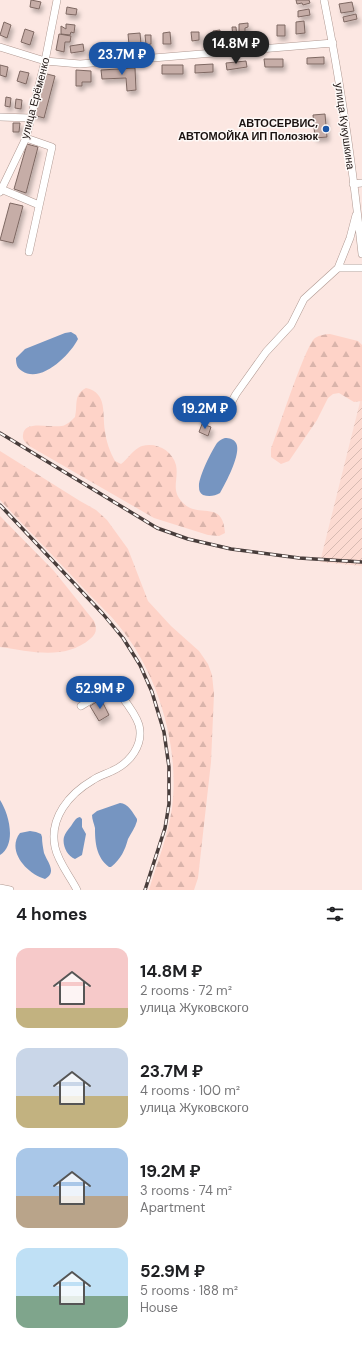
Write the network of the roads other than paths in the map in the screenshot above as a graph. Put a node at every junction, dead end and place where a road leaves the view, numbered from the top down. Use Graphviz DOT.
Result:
graph roads {
  1 [pos="57,0"];
  2 [pos="324,0"];
  3 [pos="333,43"];
  4 [pos="0,47"];
  5 [pos="45,61"];
  6 [pos="0,117"];
  7 [pos="30,118"];
  8 [pos="26,138"];
  9 [pos="362,183"];
  10 [pos="353,184"];
  11 [pos="1,191"];
  12 [pos="359,202"];
  13 [pos="39,205"];
  14 [pos="357,210"];
  15 [pos="29,252"];
  16 [pos="362,254"];
  17 [pos="338,268"];
  18 [pos="362,268"];
  19 [pos="230,405"];
  20 [pos="81,706"];
  21 [pos="0,888"];
  22 [pos="10,890"];
  23 [pos="77,890"];
  1 -- 5 [label="street, улица Ерёменко"];
  2 -- 3 [label="street, улица Кукушкина"];
  3 -- 5 [label="street"];
  3 -- 10 [label="street, улица Кукушкина"];
  4 -- 5 [label="street"];
  5 -- 7 [label="street, улица Ерёменко"];
  6 -- 7 [label="street"];
  7 -- 8 [label="street, улица Ерёменко"];
  8 -- 11 [label="street, улица Ерёменко"];
  8 -- 13 [label="street"];
  9 -- 10 [label="street"];
  10 -- 12 [label="street, улица Кукушкина"];
  11 -- 13 [label="street"];
  12 -- 14 [label="street, улица Кукушкина"];
  13 -- 15 [label="street"];
  14 -- 16 [label="street, улица Кукушкина"];
  14 -- 17 [label="street"];
  17 -- 18 [label="street"];
  17 -- 19 [label="street"];
  20 -- 23 [label="street"];
  21 -- 22 [label="street"];
}
